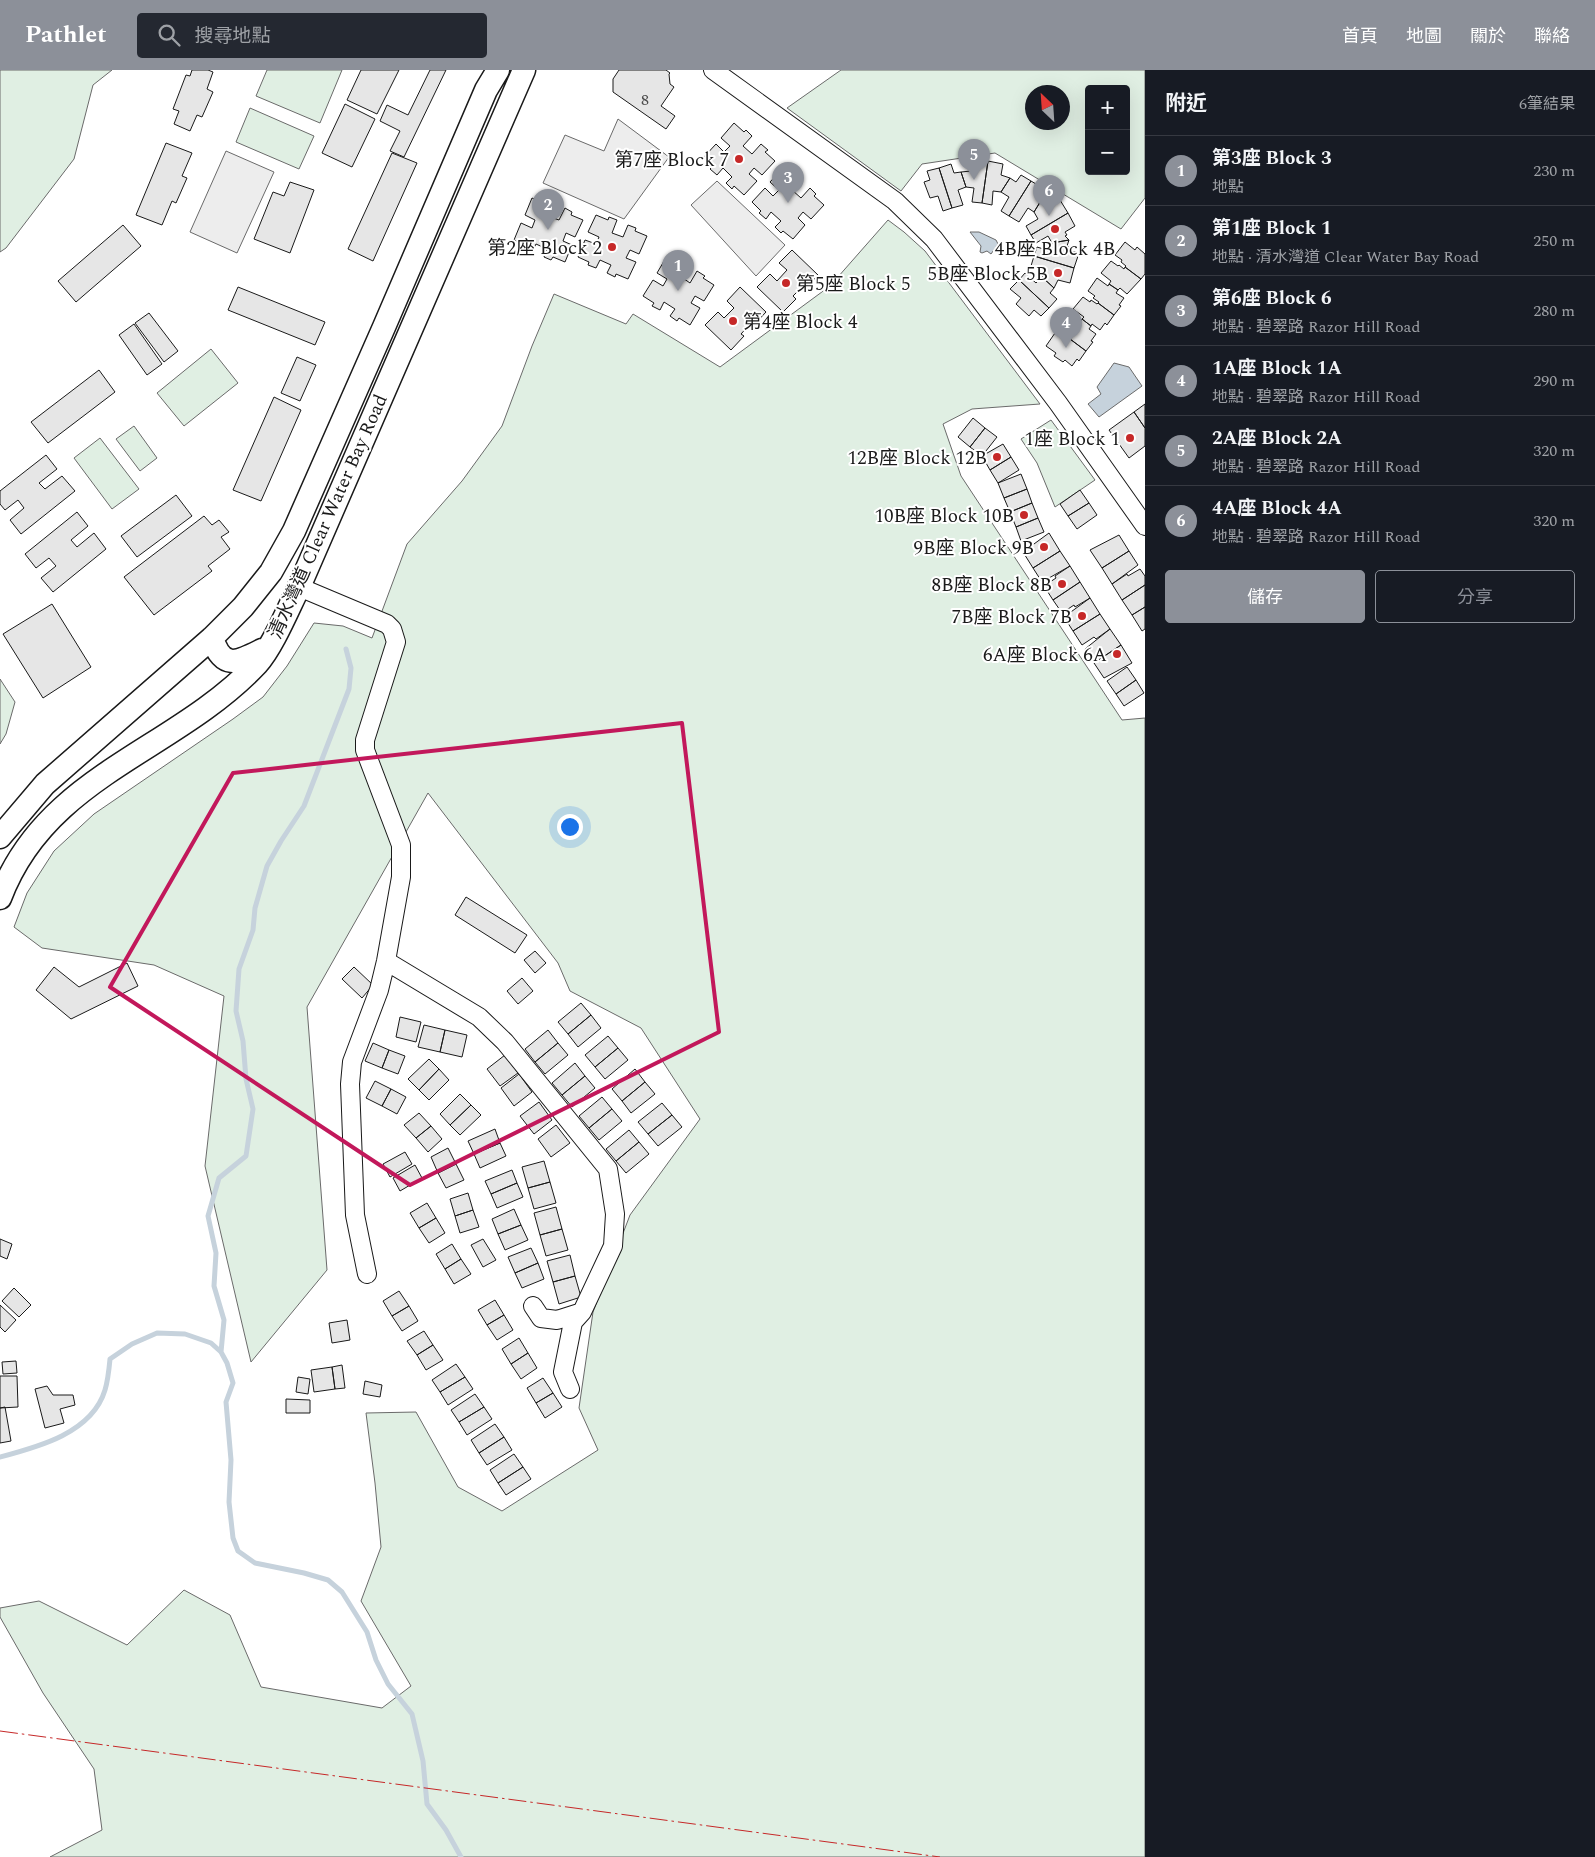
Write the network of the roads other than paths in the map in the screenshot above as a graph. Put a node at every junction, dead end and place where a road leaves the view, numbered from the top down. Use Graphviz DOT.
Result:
graph roads {
  1 [pos="498,70"];
  2 [pos="524,70"];
  3 [pos="713,70"];
  4 [pos="1145,526"];
  5 [pos="299,587"];
  6 [pos="212,638"];
  7 [pos="268,647"];
  8 [pos="0,837"];
  9 [pos="0,898"];
  10 [pos="386,961"];
  11 [pos="368,1274"];
  12 [pos="533,1306"];
  13 [pos="582,1312"];
  14 [pos="570,1389"];
  1 -- 6 [label="main road, 清水灣道 Clear Water Bay Road"];
  2 -- 5 [label="main road, 清水灣道 Clear Water Bay Road"];
  3 -- 4 [label="street"];
  5 -- 7 [label="main road, 清水灣道 Clear Water Bay Road"];
  5 -- 10 [label="street"];
  6 -- 7 [label="main road"];
  6 -- 8 [label="main road, 清水灣道 Clear Water Bay Road"];
  7 -- 9 [label="main road, 清水灣道 Clear Water Bay Road"];
  10 -- 11 [label="street"];
  10 -- 13 [label="street"];
  12 -- 13 [label="street"];
  13 -- 14 [label="street"];
}
